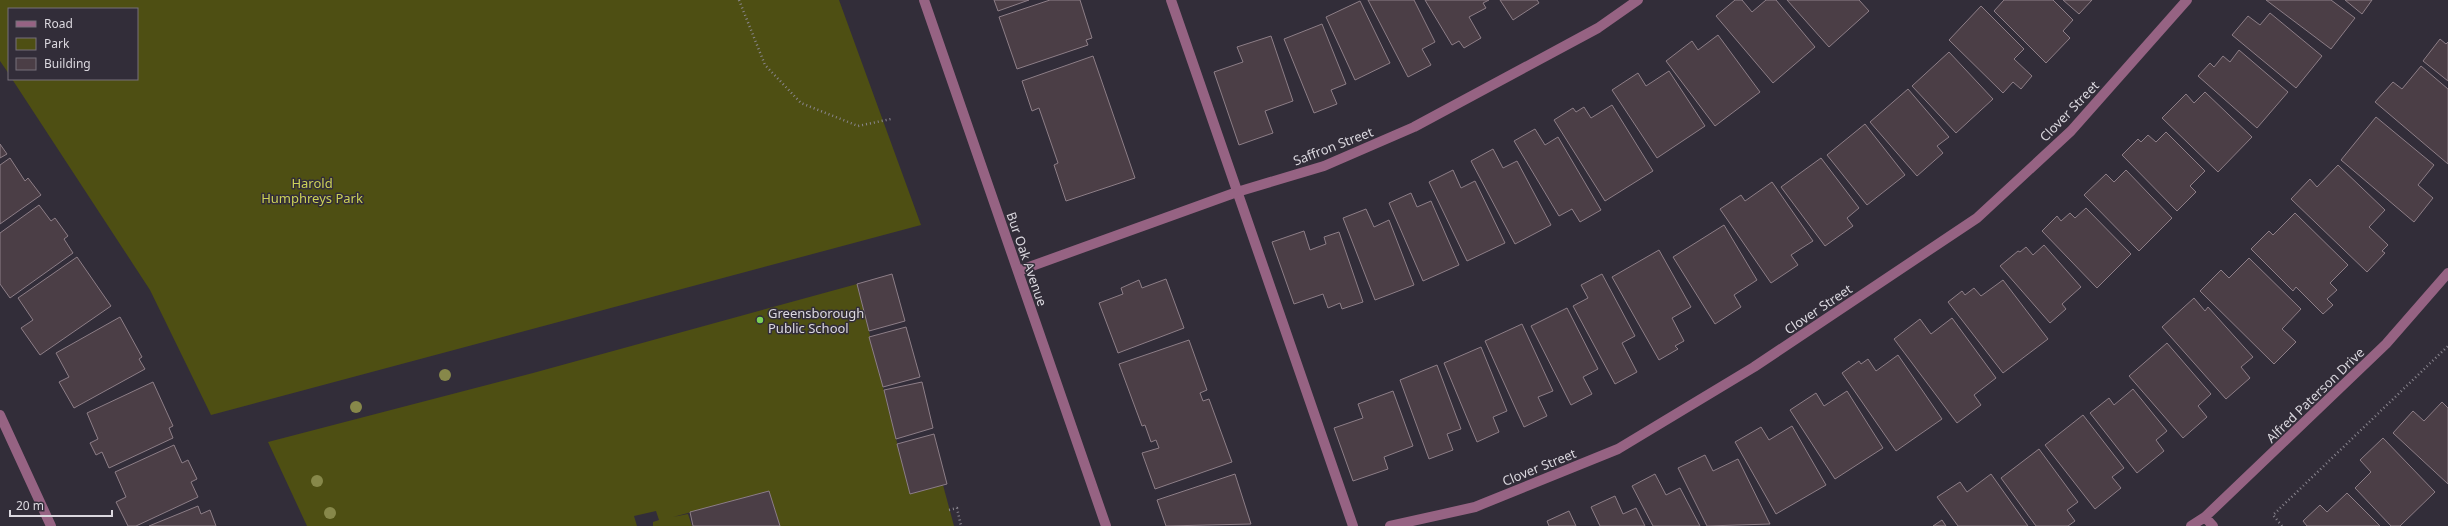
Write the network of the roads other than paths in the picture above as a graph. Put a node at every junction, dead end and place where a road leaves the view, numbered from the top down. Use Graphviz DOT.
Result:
graph roads {
  1 [pos="924,0"];
  2 [pos="1171,0"];
  3 [pos="1638,0"];
  4 [pos="2187,0"];
  5 [pos="1237,192"];
  6 [pos="1018,271"];
  7 [pos="2448,274"];
  8 [pos="0,415"];
  9 [pos="2205,517"];
  10 [pos="51,526"];
  11 [pos="1106,526"];
  12 [pos="1353,526"];
  13 [pos="1390,526"];
  14 [pos="2192,526"];
  15 [pos="2213,526"];
  1 -- 6 [label="street, Bur Oak Avenue"];
  2 -- 5 [label="street"];
  3 -- 5 [label="street, Saffron Street"];
  4 -- 13 [label="street, Clover Street"];
  5 -- 6 [label="street, Saffron Street"];
  5 -- 12 [label="street"];
  6 -- 11 [label="street, Bur Oak Avenue"];
  7 -- 9 [label="street, Alfred Paterson Drive"];
  8 -- 10 [label="street"];
  9 -- 14 [label="street, Alfred Paterson Drive"];
  9 -- 15 [label="street"];
}
